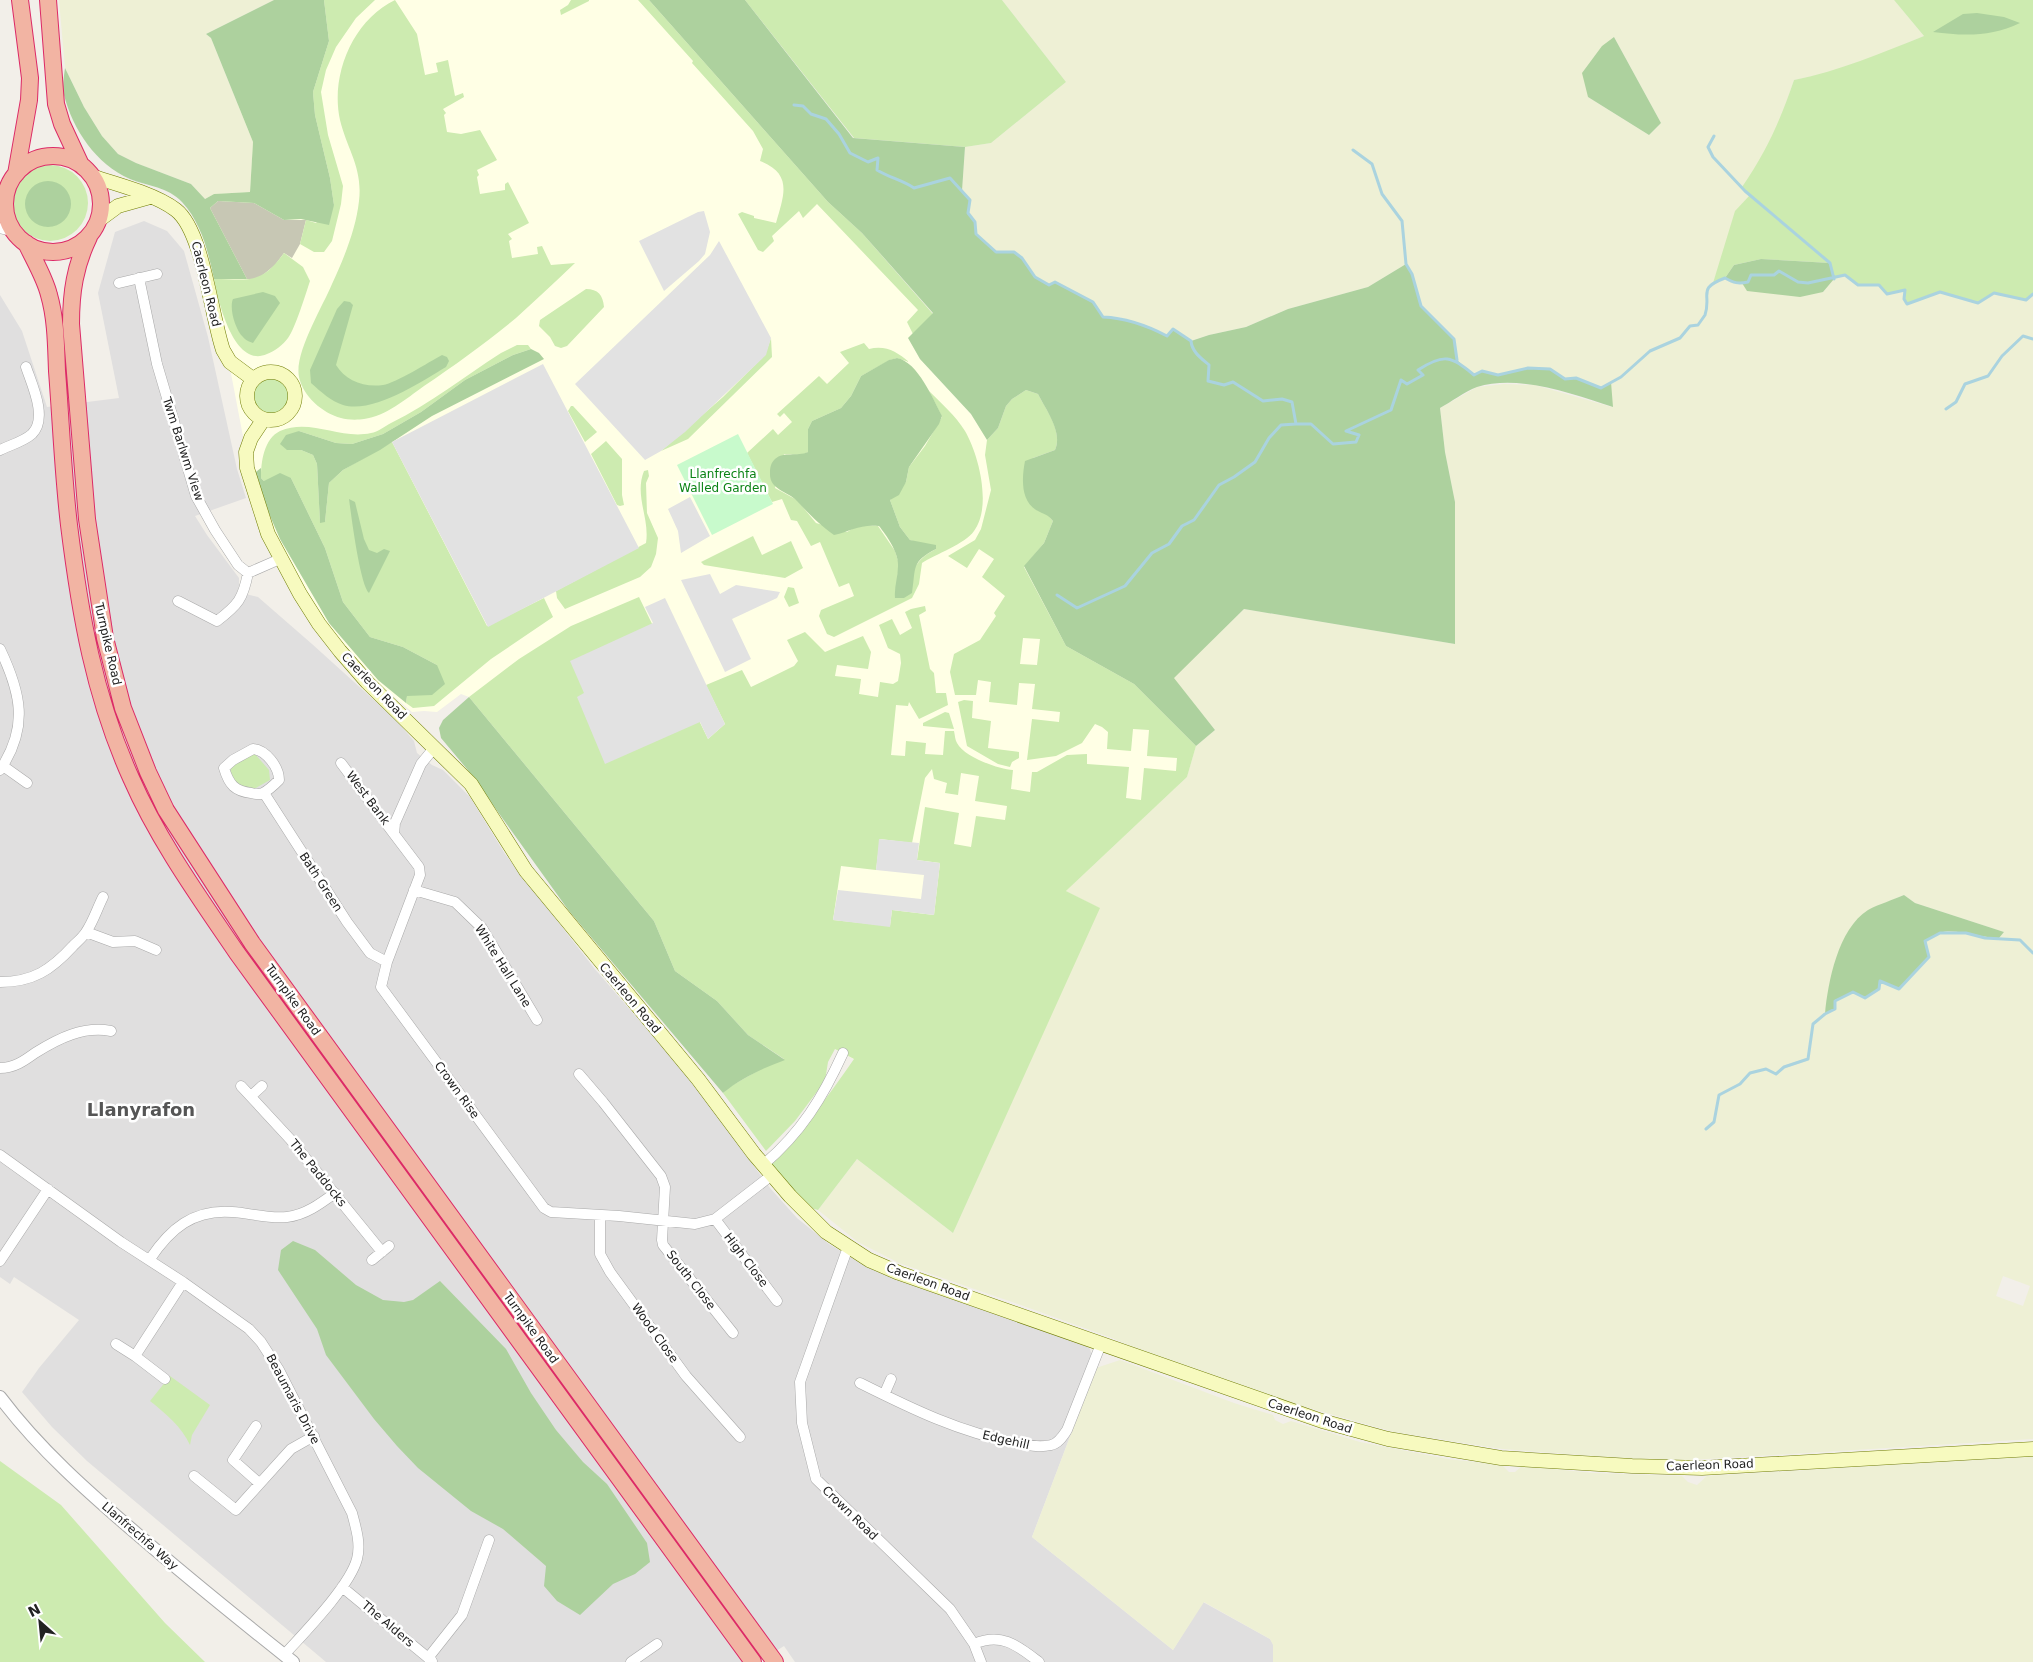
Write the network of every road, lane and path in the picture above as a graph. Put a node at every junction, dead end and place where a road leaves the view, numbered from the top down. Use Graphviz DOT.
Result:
graph roads {
  1 [pos="20,0"];
  2 [pos="48,0"];
  3 [pos="81,164"];
  4 [pos="16,174"];
  5 [pos="94,178"];
  6 [pos="4,192"];
  7 [pos="150,197"];
  8 [pos="99,220"];
  9 [pos="14,235"];
  10 [pos="88,237"];
  11 [pos="156,274"];
  12 [pos="139,278"];
  13 [pos="119,283"];
  14 [pos="26,367"];
  15 [pos="252,379"];
  16 [pos="263,420"];
  17 [pos="0,450"];
  18 [pos="280,559"];
  19 [pos="248,573"];
  20 [pos="178,601"];
  21 [pos="0,649"];
  22 [pos="434,748"];
  23 [pos="342,763"];
  24 [pos="2,768"];
  25 [pos="27,783"];
  26 [pos="264,793"];
  27 [pos="394,834"];
  28 [pos="414,890"];
  29 [pos="103,898"];
  30 [pos="86,932"];
  31 [pos="156,950"];
  32 [pos="386,962"];
  33 [pos="0,982"];
  34 [pos="537,1020"];
  35 [pos="111,1031"];
  36 [pos="844,1054"];
  37 [pos="0,1068"];
  38 [pos="578,1074"];
  39 [pos="241,1086"];
  40 [pos="262,1086"];
  41 [pos="251,1096"];
  42 [pos="0,1155"];
  43 [pos="768,1170"];
  44 [pos="48,1189"];
  45 [pos="335,1193"];
  46 [pos="600,1216"];
  47 [pos="715,1219"];
  48 [pos="662,1221"];
  49 [pos="848,1247"];
  50 [pos="150,1259"];
  51 [pos="372,1260"];
  52 [pos="0,1261"];
  53 [pos="183,1282"];
  54 [pos="777,1301"];
  55 [pos="733,1334"];
  56 [pos="116,1344"];
  57 [pos="1101,1344"];
  58 [pos="135,1356"];
  59 [pos="165,1379"];
  60 [pos="891,1379"];
  61 [pos="860,1383"];
  62 [pos="884,1395"];
  63 [pos="0,1397"];
  64 [pos="256,1426"];
  65 [pos="314,1436"];
  66 [pos="740,1437"];
  67 [pos="2033,1449"];
  68 [pos="194,1476"];
  69 [pos="259,1483"];
  70 [pos="489,1540"];
  71 [pos="342,1587"];
  72 [pos="657,1644"];
  73 [pos="974,1644"];
  74 [pos="288,1659"];
  75 [pos="431,1660"];
  76 [pos="631,1662"];
  77 [pos="753,1662"];
  78 [pos="775,1662"];
  79 [pos="981,1662"];
  80 [pos="1039,1662"];
  1 -- 4 [label="highway"];
  2 -- 3 [label="highway"];
  3 -- 4 [label="highway"];
  3 -- 5 [label="highway"];
  4 -- 6 [label="highway"];
  5 -- 7 [label="main road, Caerleon Road"];
  5 -- 8 [label="highway"];
  6 -- 9 [label="highway"];
  7 -- 8 [label="main road"];
  7 -- 15 [label="main road, Caerleon Road"];
  8 -- 10 [label="highway"];
  9 -- 10 [label="highway"];
  9 -- 77 [label="highway, Turnpike Road"];
  10 -- 78 [label="highway, Turnpike Road"];
  11 -- 12 [label="street"];
  12 -- 13 [label="street"];
  12 -- 19 [label="street, Twm Barlwm View"];
  14 -- 17 [label="street"];
  15 -- 16 [label="main road"];
  15 -- 16 [label="main road"];
  16 -- 18 [label="main road, Caerleon Road"];
  18 -- 19 [label="street"];
  18 -- 22 [label="main road, Caerleon Road"];
  19 -- 20 [label="street"];
  21 -- 24 [label="street"];
  22 -- 27 [label="street"];
  22 -- 43 [label="main road, Caerleon Road"];
  23 -- 27 [label="street, West Bank"];
  24 -- 25 [label="street"];
  26 -- 26 [label="street"];
  26 -- 32 [label="street, Bath Green"];
  27 -- 28 [label="street, Crown Rise"];
  28 -- 32 [label="street, Crown Rise"];
  28 -- 34 [label="street, White Hall Lane"];
  29 -- 30 [label="street"];
  30 -- 31 [label="street"];
  30 -- 33 [label="street"];
  32 -- 46 [label="street, Crown Rise"];
  35 -- 37 [label="street"];
  36 -- 43 [label="street, Crown Rise"];
  38 -- 48 [label="street"];
  39 -- 41 [label="street, The Paddocks"];
  40 -- 41 [label="street"];
  41 -- 45 [label="street, The Paddocks"];
  42 -- 44 [label="street, Beaumaris Drive"];
  43 -- 47 [label="street, Crown Rise"];
  43 -- 49 [label="main road, Caerleon Road"];
  44 -- 50 [label="street, Beaumaris Drive"];
  44 -- 52 [label="street"];
  45 -- 50 [label="street"];
  45 -- 51 [label="street, The Paddocks"];
  46 -- 48 [label="street, Crown Rise"];
  46 -- 66 [label="street, Wood Close"];
  47 -- 48 [label="street, Crown Rise"];
  47 -- 54 [label="street, High Close"];
  48 -- 55 [label="street, South Close"];
  49 -- 57 [label="main road, Caerleon Road"];
  49 -- 73 [label="street, Crown Road"];
  50 -- 53 [label="street, Beaumaris Drive"];
  53 -- 58 [label="street"];
  53 -- 65 [label="street, Beaumaris Drive"];
  56 -- 58 [label="street"];
  57 -- 62 [label="street, Edgehill"];
  57 -- 67 [label="main road, Caerleon Road"];
  58 -- 59 [label="street"];
  60 -- 62 [label="street"];
  61 -- 62 [label="street, Edgehill"];
  63 -- 74 [label="street, Llanfrechfa Way"];
  64 -- 69 [label="street"];
  65 -- 69 [label="street"];
  65 -- 71 [label="street, Beaumaris Drive"];
  68 -- 69 [label="street"];
  70 -- 75 [label="street"];
  71 -- 74 [label="street, Beaumaris Drive"];
  71 -- 75 [label="street, The Alders"];
  72 -- 76 [label="street"];
  73 -- 79 [label="street, Crown Road"];
  73 -- 80 [label="street"];
}
